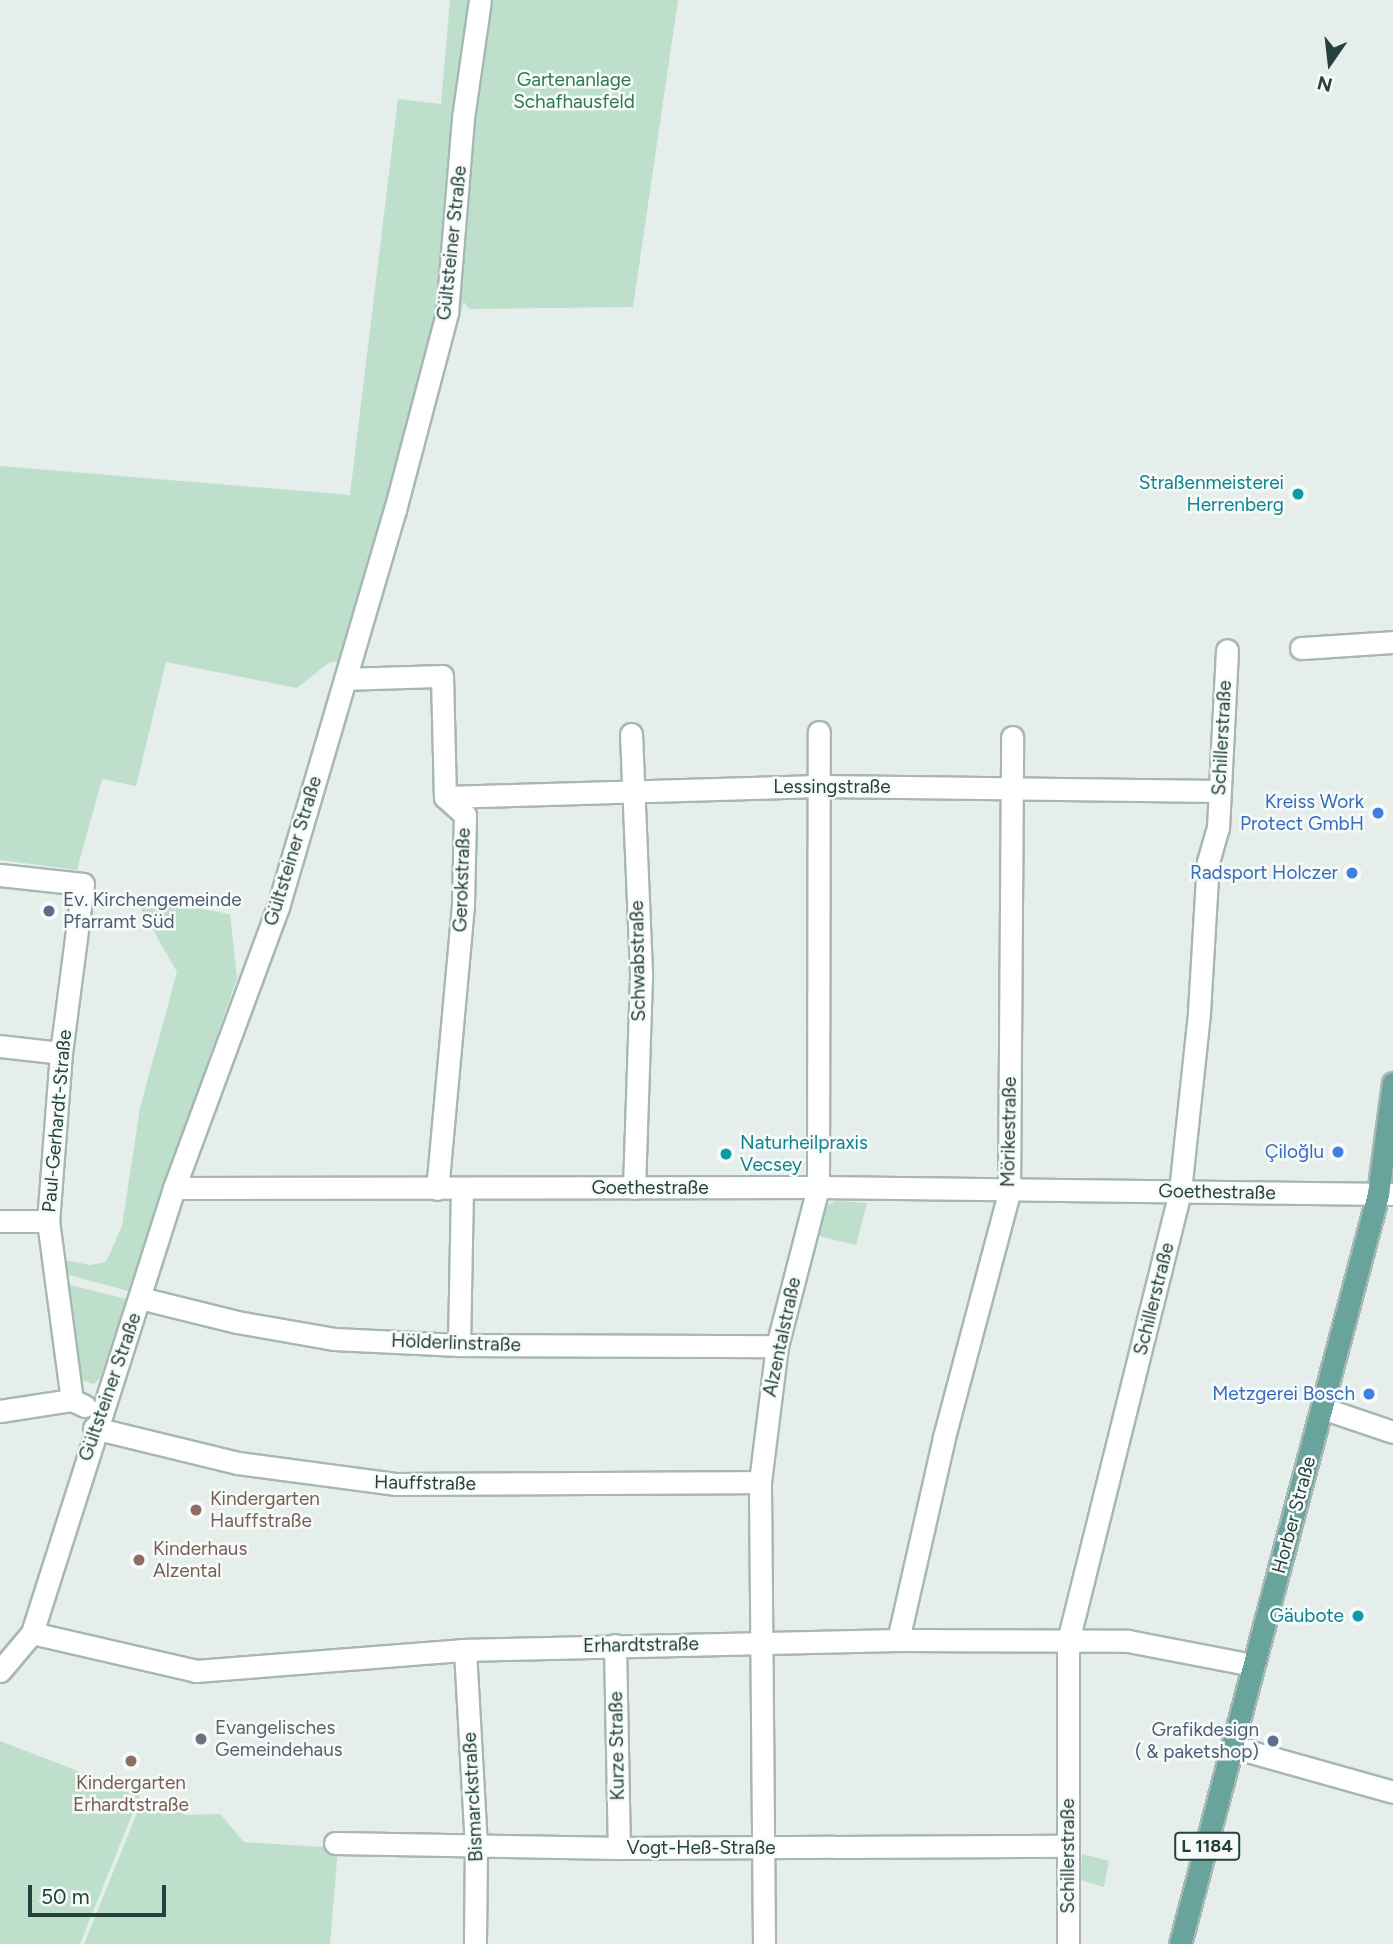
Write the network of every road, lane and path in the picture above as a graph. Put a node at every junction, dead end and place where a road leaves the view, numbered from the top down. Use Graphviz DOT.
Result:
graph roads {
  1 [pos="481,1"];
  2 [pos="1393,642"];
  3 [pos="1301,648"];
  4 [pos="1227,650"];
  5 [pos="345,679"];
  6 [pos="819,732"];
  7 [pos="631,734"];
  8 [pos="1012,737"];
  9 [pos="819,786"];
  10 [pos="633,788"];
  11 [pos="1012,789"];
  12 [pos="1219,791"];
  13 [pos="445,797"];
  14 [pos="0,875"];
  15 [pos="0,1046"];
  16 [pos="61,1053"];
  17 [pos="1393,1083"];
  18 [pos="818,1187"];
  19 [pos="174,1188"];
  20 [pos="634,1188"];
  21 [pos="437,1189"];
  22 [pos="463,1189"];
  23 [pos="1180,1191"];
  24 [pos="1009,1192"];
  25 [pos="1385,1194"];
  26 [pos="48,1221"];
  27 [pos="0,1222"];
  28 [pos="140,1298"];
  29 [pos="459,1345"];
  30 [pos="777,1346"];
  31 [pos="72,1400"];
  32 [pos="1322,1408"];
  33 [pos="0,1411"];
  34 [pos="97,1420"];
  35 [pos="1393,1432"];
  36 [pos="760,1482"];
  37 [pos="32,1633"];
  38 [pos="898,1640"];
  39 [pos="1068,1642"];
  40 [pos="762,1644"];
  41 [pos="615,1645"];
  42 [pos="465,1650"];
  43 [pos="1253,1665"];
  44 [pos="0,1671"];
  45 [pos="1233,1748"];
  46 [pos="1393,1792"];
  47 [pos="335,1843"];
  48 [pos="476,1845"];
  49 [pos="1068,1846"];
  50 [pos="619,1848"];
  51 [pos="764,1848"];
  52 [pos="475,1944"];
  53 [pos="764,1944"];
  54 [pos="1068,1944"];
  55 [pos="1180,1944"];
  1 -- 5 [label="street, Gültsteiner Straße"];
  2 -- 3 [label="street"];
  4 -- 12 [label="street, Schillerstraße"];
  5 -- 13 [label="street"];
  5 -- 19 [label="street, Gültsteiner Straße"];
  6 -- 9 [label="street, Alzentalstraße"];
  7 -- 10 [label="street, Schwabstraße"];
  8 -- 11 [label="street, Mörikestraße"];
  9 -- 10 [label="street, Lessingstraße"];
  9 -- 11 [label="street, Lessingstraße"];
  9 -- 18 [label="street, Alzentalstraße"];
  10 -- 13 [label="street, Lessingstraße"];
  10 -- 20 [label="street, Schwabstraße"];
  11 -- 12 [label="street, Lessingstraße"];
  11 -- 24 [label="street, Mörikestraße"];
  12 -- 23 [label="street, Schillerstraße"];
  13 -- 21 [label="street, Gerokstraße"];
  14 -- 16 [label="street, Paul-Gerhardt-Straße"];
  15 -- 16 [label="street"];
  16 -- 26 [label="street, Paul-Gerhardt-Straße"];
  17 -- 25 [label="main road, Horber Straße / L 1184"];
  18 -- 20 [label="street, Goethestraße"];
  18 -- 24 [label="street, Goethestraße"];
  18 -- 30 [label="street, Alzentalstraße"];
  19 -- 21 [label="street, Goethestraße"];
  19 -- 28 [label="street, Gültsteiner Straße"];
  20 -- 22 [label="street, Goethestraße"];
  21 -- 22 [label="street, Goethestraße"];
  22 -- 29 [label="street"];
  23 -- 24 [label="street, Goethestraße"];
  23 -- 25 [label="street, Goethestraße"];
  23 -- 39 [label="street, Schillerstraße"];
  24 -- 38 [label="street, Mörikestraße"];
  25 -- 32 [label="main road, Horber Straße / L 1184"];
  26 -- 27 [label="street"];
  26 -- 31 [label="street, Paul-Gerhardt-Straße"];
  28 -- 29 [label="street, Hölderlinstraße"];
  28 -- 34 [label="street, Gültsteiner Straße"];
  29 -- 30 [label="street, Hölderlinstraße"];
  30 -- 36 [label="street, Alzentalstraße"];
  31 -- 33 [label="street"];
  31 -- 34 [label="street, Hauffstraße"];
  32 -- 35 [label="street"];
  32 -- 43 [label="main road, Horber Straße / L 1184"];
  34 -- 36 [label="street, Hauffstraße"];
  34 -- 37 [label="street, Gültsteiner Straße"];
  36 -- 40 [label="street, Alzentalstraße"];
  37 -- 42 [label="street, Erhardtstraße"];
  37 -- 44 [label="street, Gültsteiner Straße"];
  38 -- 39 [label="street, Erhardtstraße"];
  38 -- 40 [label="street, Erhardtstraße"];
  39 -- 43 [label="street, Erhardtstraße"];
  39 -- 49 [label="street, Schillerstraße"];
  40 -- 41 [label="street, Erhardtstraße"];
  40 -- 51 [label="street, Alzentalstraße"];
  41 -- 42 [label="street, Erhardtstraße"];
  41 -- 50 [label="street, Kurze Straße"];
  42 -- 48 [label="street, Bismarckstraße"];
  43 -- 45 [label="main road, Horber Straße / L 1184"];
  45 -- 46 [label="street"];
  45 -- 55 [label="main road, Horber Straße / L 1184"];
  47 -- 48 [label="street, Vogt-Heß-Straße"];
  48 -- 50 [label="street, Vogt-Heß-Straße"];
  48 -- 52 [label="street, Bismarckstraße"];
  49 -- 51 [label="street, Vogt-Heß-Straße"];
  49 -- 54 [label="street, Schillerstraße"];
  50 -- 51 [label="street, Vogt-Heß-Straße"];
  51 -- 53 [label="street, Alzentalstraße"];
}
